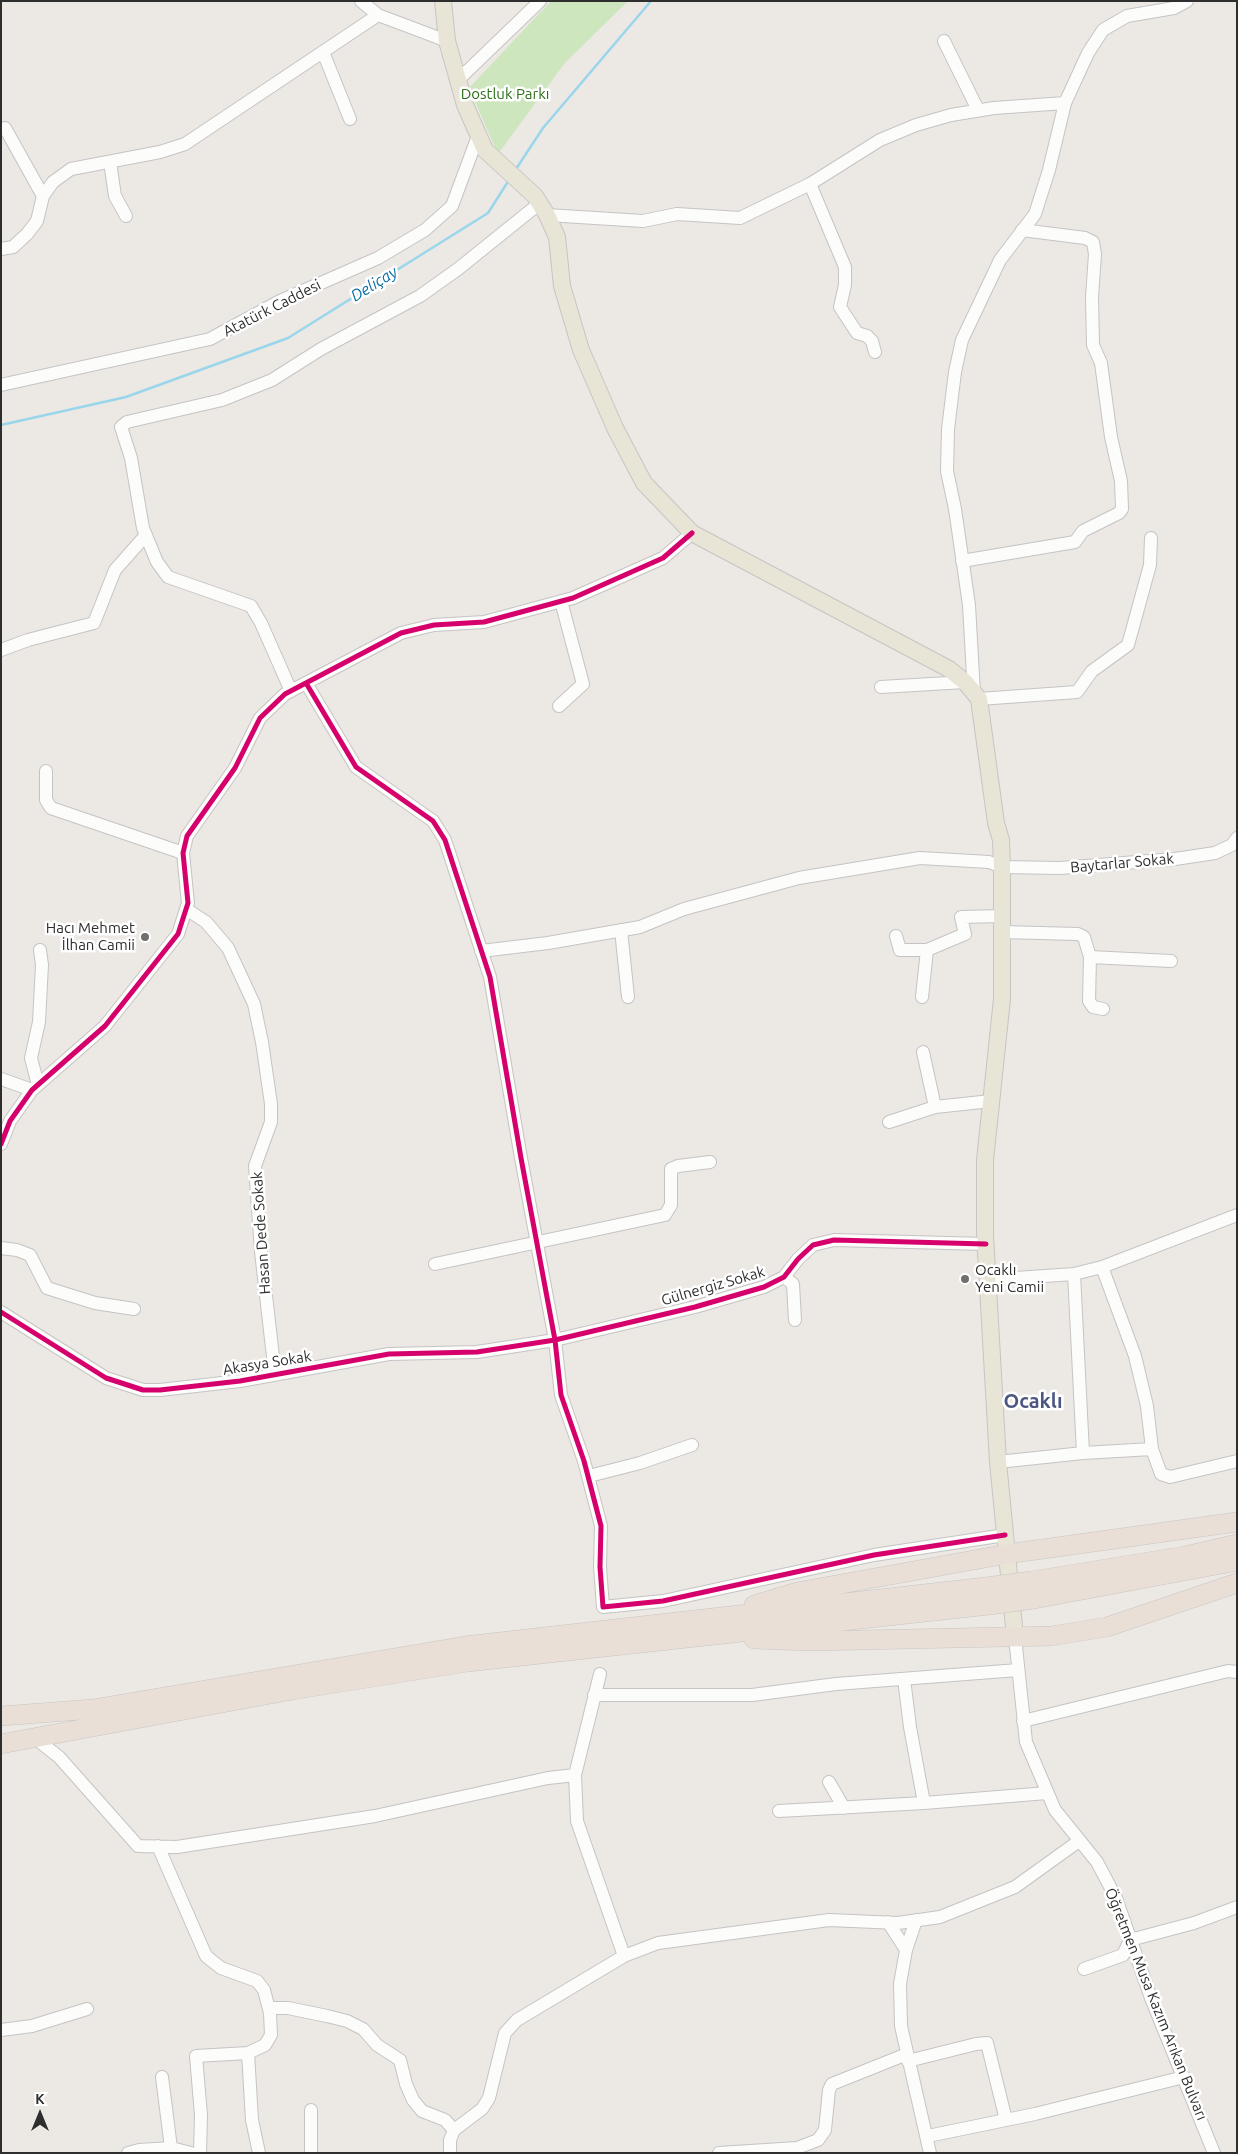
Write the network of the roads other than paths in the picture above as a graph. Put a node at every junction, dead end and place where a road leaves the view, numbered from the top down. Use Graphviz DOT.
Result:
graph roads {
  1 [pos="361,1"];
  2 [pos="443,1"];
  3 [pos="540,1"];
  4 [pos="1187,1"];
  5 [pos="378,15"];
  6 [pos="447,41"];
  7 [pos="944,41"];
  8 [pos="324,52"];
  9 [pos="457,80"];
  10 [pos="1065,103"];
  11 [pos="978,110"];
  12 [pos="350,119"];
  13 [pos="5,128"];
  14 [pos="478,136"];
  15 [pos="110,162"];
  16 [pos="810,184"];
  17 [pos="43,196"];
  18 [pos="541,205"];
  19 [pos="126,216"];
  20 [pos="1022,230"];
  21 [pos="1,249"];
  22 [pos="875,352"];
  23 [pos="1,385"];
  24 [pos="692,533"];
  25 [pos="146,536"];
  26 [pos="1151,538"];
  27 [pos="962,561"];
  28 [pos="561,601"];
  29 [pos="1,650"];
  30 [pos="306,683"];
  31 [pos="881,686"];
  32 [pos="291,691"];
  33 [pos="973,691"];
  34 [pos="559,706"];
  35 [pos="46,771"];
  36 [pos="1237,838"];
  37 [pos="183,853"];
  38 [pos="1002,867"];
  39 [pos="186,909"];
  40 [pos="1002,924"];
  41 [pos="621,930"];
  42 [pos="896,936"];
  43 [pos="40,950"];
  44 [pos="927,950"];
  45 [pos="481,951"];
  46 [pos="1090,957"];
  47 [pos="1171,961"];
  48 [pos="628,997"];
  49 [pos="922,997"];
  50 [pos="1103,1009"];
  51 [pos="923,1052"];
  52 [pos="1,1079"];
  53 [pos="35,1088"];
  54 [pos="991,1101"];
  55 [pos="935,1108"];
  56 [pos="889,1122"];
  57 [pos="1,1144"];
  58 [pos="710,1162"];
  59 [pos="1237,1215"];
  60 [pos="537,1243"];
  61 [pos="986,1244"];
  62 [pos="1,1248"];
  63 [pos="435,1264"];
  64 [pos="1102,1267"];
  65 [pos="1074,1274"];
  66 [pos="784,1277"];
  67 [pos="987,1280"];
  68 [pos="134,1310"];
  69 [pos="1,1312"];
  70 [pos="795,1320"];
  71 [pos="555,1340"];
  72 [pos="276,1374"];
  73 [pos="692,1445"];
  74 [pos="1152,1449"];
  75 [pos="1083,1453"];
  76 [pos="1237,1461"];
  77 [pos="998,1462"];
  78 [pos="588,1476"];
  79 [pos="1237,1522"];
  80 [pos="1006,1544"];
  81 [pos="1237,1544"];
  82 [pos="1237,1561"];
  83 [pos="1237,1583"];
  84 [pos="1033,1590"];
  85 [pos="670,1631"];
  86 [pos="1015,1638"];
  87 [pos="1018,1670"];
  88 [pos="1237,1672"];
  89 [pos="600,1674"];
  90 [pos="904,1678"];
  91 [pos="594,1695"];
  92 [pos="1,1716"];
  93 [pos="1023,1720"];
  94 [pos="35,1738"];
  95 [pos="1,1744"];
  96 [pos="575,1775"];
  97 [pos="829,1782"];
  98 [pos="1047,1793"];
  99 [pos="924,1803"];
  100 [pos="844,1808"];
  101 [pos="779,1811"];
  102 [pos="1079,1841"];
  103 [pos="158,1846"];
  104 [pos="1237,1907"];
  105 [pos="916,1920"];
  106 [pos="888,1922"];
  107 [pos="1131,1940"];
  108 [pos="906,1950"];
  109 [pos="624,1956"];
  110 [pos="1084,1968"];
  111 [pos="269,2008"];
  112 [pos="87,2009"];
  113 [pos="1,2030"];
  114 [pos="248,2053"];
  115 [pos="907,2058"];
  116 [pos="162,2077"];
  117 [pos="1184,2077"];
  118 [pos="311,2110"];
  119 [pos="1006,2120"];
  120 [pos="454,2130"];
  121 [pos="928,2136"];
  122 [pos="171,2148"];
  123 [pos="788,2151"];
  124 [pos="128,2153"];
  125 [pos="191,2153"];
  126 [pos="200,2153"];
  127 [pos="259,2153"];
  128 [pos="310,2153"];
  129 [pos="450,2153"];
  130 [pos="719,2153"];
  131 [pos="930,2153"];
  132 [pos="1214,2153"];
  1 -- 5 [label="street"];
  2 -- 6 [label="main road"];
  3 -- 9 [label="street"];
  4 -- 10 [label="street"];
  5 -- 6 [label="street"];
  5 -- 8 [label="street"];
  6 -- 9 [label="main road"];
  7 -- 11 [label="street"];
  8 -- 12 [label="street"];
  8 -- 15 [label="street"];
  9 -- 14 [label="main road"];
  10 -- 11 [label="street"];
  10 -- 20 [label="street"];
  11 -- 16 [label="street"];
  13 -- 17 [label="street"];
  14 -- 18 [label="main road"];
  14 -- 23 [label="street, Atatürk Caddesi"];
  15 -- 17 [label="street"];
  15 -- 19 [label="street"];
  16 -- 18 [label="street"];
  16 -- 22 [label="street"];
  17 -- 21 [label="street"];
  18 -- 24 [label="main road"];
  18 -- 25 [label="street"];
  20 -- 27 [label="street"];
  20 -- 27 [label="street"];
  24 -- 28 [label="street"];
  24 -- 33 [label="main road"];
  25 -- 29 [label="street"];
  25 -- 32 [label="street"];
  26 -- 33 [label="street"];
  27 -- 33 [label="street"];
  28 -- 30 [label="street"];
  28 -- 34 [label="street"];
  30 -- 32 [label="street"];
  30 -- 45 [label="street"];
  31 -- 33 [label="street"];
  32 -- 37 [label="street"];
  33 -- 38 [label="main road"];
  35 -- 37 [label="street"];
  36 -- 38 [label="street, Baytarlar Sokak"];
  37 -- 39 [label="street"];
  38 -- 40 [label="main road"];
  38 -- 41 [label="street, Baytarlar Sokak"];
  39 -- 53 [label="street"];
  39 -- 72 [label="street, Hasan Dede Sokak"];
  40 -- 44 [label="street"];
  40 -- 46 [label="street"];
  40 -- 54 [label="main road"];
  41 -- 45 [label="street, Baytarlar Sokak"];
  41 -- 48 [label="street"];
  42 -- 44 [label="street"];
  43 -- 53 [label="street"];
  44 -- 49 [label="street"];
  45 -- 60 [label="street"];
  46 -- 47 [label="street"];
  46 -- 50 [label="street"];
  51 -- 55 [label="street"];
  52 -- 53 [label="street"];
  53 -- 57 [label="street"];
  54 -- 55 [label="street"];
  54 -- 61 [label="main road"];
  55 -- 56 [label="street"];
  58 -- 60 [label="street"];
  59 -- 64 [label="street"];
  60 -- 63 [label="street"];
  60 -- 71 [label="street"];
  61 -- 66 [label="street, Gülnergiz Sokak"];
  61 -- 67 [label="main road"];
  62 -- 68 [label="street"];
  64 -- 65 [label="street"];
  64 -- 74 [label="street"];
  65 -- 67 [label="street"];
  65 -- 75 [label="street"];
  66 -- 70 [label="street"];
  66 -- 71 [label="street, Gülnergiz Sokak"];
  67 -- 77 [label="main road"];
  69 -- 72 [label="street, Akasya Sokak"];
  71 -- 72 [label="street, Akasya Sokak"];
  71 -- 78 [label="street"];
  73 -- 78 [label="street"];
  74 -- 75 [label="street"];
  74 -- 76 [label="street"];
  75 -- 77 [label="street"];
  77 -- 80 [label="main road"];
  78 -- 80 [label="street"];
  79 -- 80 [label="highway"];
  80 -- 85 [label="highway"];
  80 -- 86 [label="main road"];
  81 -- 84 [label="highway"];
  82 -- 84 [label="highway"];
  83 -- 86 [label="highway"];
  84 -- 85 [label="highway, bridge"];
  85 -- 86 [label="highway"];
  85 -- 92 [label="highway"];
  85 -- 94 [label="highway"];
  86 -- 87 [label="street, Öğretmen Musa Kazım Arıkan Bulvarı"];
  87 -- 90 [label="street"];
  87 -- 93 [label="street, Öğretmen Musa Kazım Arıkan Bulvarı"];
  88 -- 93 [label="street"];
  89 -- 91 [label="street"];
  90 -- 91 [label="street"];
  90 -- 99 [label="street"];
  91 -- 96 [label="street"];
  93 -- 98 [label="street, Öğretmen Musa Kazım Arıkan Bulvarı"];
  94 -- 95 [label="highway"];
  94 -- 103 [label="street"];
  96 -- 103 [label="street"];
  96 -- 109 [label="street"];
  97 -- 100 [label="street"];
  98 -- 99 [label="street"];
  98 -- 102 [label="street, Öğretmen Musa Kazım Arıkan Bulvarı"];
  99 -- 100 [label="street"];
  100 -- 101 [label="street"];
  102 -- 105 [label="street"];
  102 -- 107 [label="street, Öğretmen Musa Kazım Arıkan Bulvarı"];
  103 -- 111 [label="street"];
  104 -- 107 [label="street"];
  105 -- 106 [label="street"];
  105 -- 108 [label="street"];
  106 -- 108 [label="street"];
  106 -- 109 [label="street"];
  107 -- 110 [label="street"];
  107 -- 117 [label="street, Öğretmen Musa Kazım Arıkan Bulvarı"];
  108 -- 115 [label="street"];
  109 -- 120 [label="street"];
  111 -- 114 [label="street"];
  111 -- 120 [label="street"];
  112 -- 113 [label="street"];
  114 -- 126 [label="street"];
  114 -- 127 [label="street"];
  115 -- 119 [label="street"];
  115 -- 121 [label="street"];
  115 -- 123 [label="street"];
  116 -- 122 [label="street"];
  117 -- 119 [label="street"];
  117 -- 132 [label="street, Öğretmen Musa Kazım Arıkan Bulvarı"];
  118 -- 128 [label="street"];
  119 -- 121 [label="street"];
  120 -- 129 [label="street"];
  121 -- 131 [label="street"];
  122 -- 124 [label="street"];
  122 -- 125 [label="street"];
  123 -- 130 [label="street"];
}
